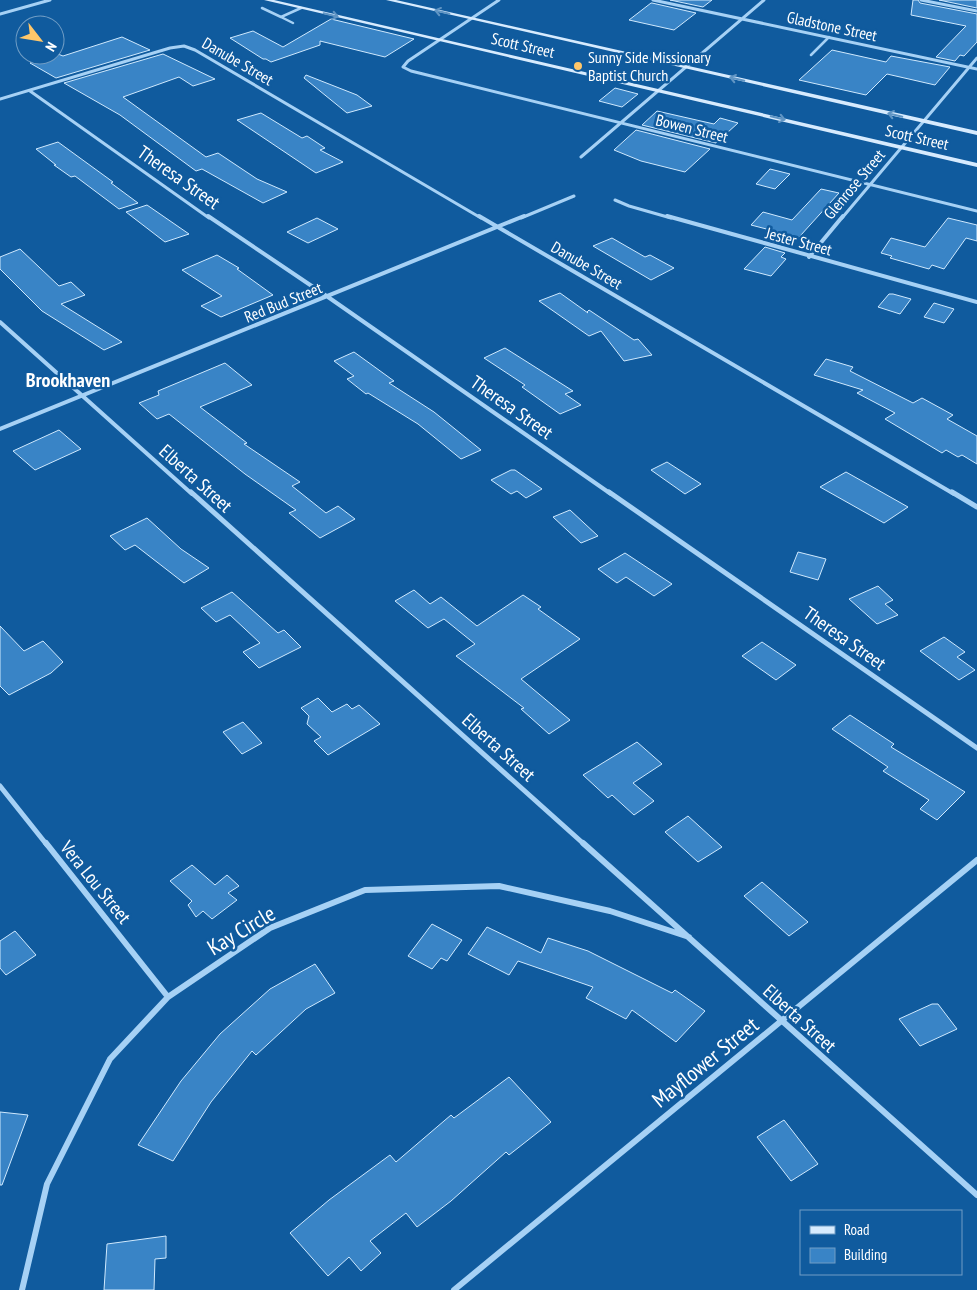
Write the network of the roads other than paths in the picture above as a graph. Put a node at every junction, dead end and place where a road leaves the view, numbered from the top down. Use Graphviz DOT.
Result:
graph roads {
  1 [pos="50,0"];
  2 [pos="267,0"];
  3 [pos="389,0"];
  4 [pos="499,0"];
  5 [pos="653,0"];
  6 [pos="764,0"];
  7 [pos="921,0"];
  8 [pos="262,8"];
  9 [pos="301,8"];
  10 [pos="977,11"];
  11 [pos="0,14"];
  12 [pos="281,17"];
  13 [pos="472,18"];
  14 [pos="742,19"];
  15 [pos="293,24"];
  16 [pos="829,37"];
  17 [pos="440,40"];
  18 [pos="810,55"];
  19 [pos="977,58"];
  20 [pos="686,67"];
  21 [pos="969,67"];
  22 [pos="977,69"];
  23 [pos="659,90"];
  24 [pos="30,91"];
  25 [pos="0,100"];
  26 [pos="924,121"];
  27 [pos="620,124"];
  28 [pos="977,133"];
  29 [pos="901,148"];
  30 [pos="581,157"];
  31 [pos="977,165"];
  32 [pos="870,185"];
  33 [pos="574,196"];
  34 [pos="615,200"];
  35 [pos="977,211"];
  36 [pos="497,227"];
  37 [pos="809,257"];
  38 [pos="328,297"];
  39 [pos="977,302"];
  40 [pos="0,322"];
  41 [pos="81,396"];
  42 [pos="0,429"];
  43 [pos="977,507"];
  44 [pos="977,748"];
  45 [pos="0,786"];
  46 [pos="977,860"];
  47 [pos="692,938"];
  48 [pos="168,997"];
  49 [pos="781,1022"];
  50 [pos="977,1195"];
  51 [pos="22,1290"];
  52 [pos="454,1290"];
  1 -- 11 [label="street"];
  2 -- 9 [label="main road, Scott Street"];
  13 -- 3 [label="main road, Scott Street, one-way"];
  4 -- 13 [label="street"];
  5 -- 14 [label="street, Gladstone Street"];
  6 -- 14 [label="street"];
  7 -- 10 [label="street"];
  8 -- 12 [label="lane"];
  9 -- 12 [label="lane"];
  9 -- 17 [label="main road, Scott Street, one-way"];
  12 -- 15 [label="lane"];
  13 -- 17 [label="street"];
  13 -- 20 [label="main road, Scott Street"];
  14 -- 16 [label="street, Gladstone Street"];
  14 -- 20 [label="street"];
  16 -- 18 [label="lane"];
  16 -- 21 [label="street, Gladstone Street"];
  17 -- 23 [label="main road, Scott Street"];
  17 -- 27 [label="street, Bowen Street"];
  19 -- 21 [label="street, Glenrose Street"];
  20 -- 23 [label="street"];
  26 -- 20 [label="main road, Scott Street, one-way"];
  21 -- 22 [label="street, Gladstone Street"];
  21 -- 26 [label="street, Glenrose Street"];
  23 -- 27 [label="street"];
  23 -- 29 [label="main road, Scott Street, one-way"];
  24 -- 25 [label="street"];
  24 -- 36 [label="street, Danube Street"];
  24 -- 38 [label="street, Theresa Street"];
  26 -- 28 [label="main road, Scott Street"];
  26 -- 29 [label="street, Glenrose Street"];
  27 -- 30 [label="street"];
  27 -- 32 [label="street, Bowen Street"];
  29 -- 31 [label="main road, Scott Street"];
  29 -- 32 [label="street, Glenrose Street"];
  32 -- 35 [label="street, Bowen Street"];
  32 -- 37 [label="street, Glenrose Street"];
  33 -- 36 [label="street, Red Bud Street"];
  34 -- 37 [label="street, Jester Street"];
  36 -- 38 [label="street, Red Bud Street"];
  36 -- 43 [label="street, Danube Street"];
  37 -- 39 [label="street, Jester Street"];
  38 -- 41 [label="street, Red Bud Street"];
  38 -- 44 [label="street, Theresa Street"];
  40 -- 41 [label="street, Elberta Street"];
  41 -- 42 [label="street, Red Bud Street"];
  41 -- 47 [label="street, Elberta Street"];
  45 -- 48 [label="street, Vera Lou Street"];
  46 -- 49 [label="street, Mayflower Street"];
  47 -- 48 [label="street, Kay Circle"];
  47 -- 49 [label="street, Elberta Street"];
  48 -- 51 [label="street, Kay Circle"];
  49 -- 50 [label="street, Elberta Street"];
  49 -- 52 [label="street, Mayflower Street"];
}
